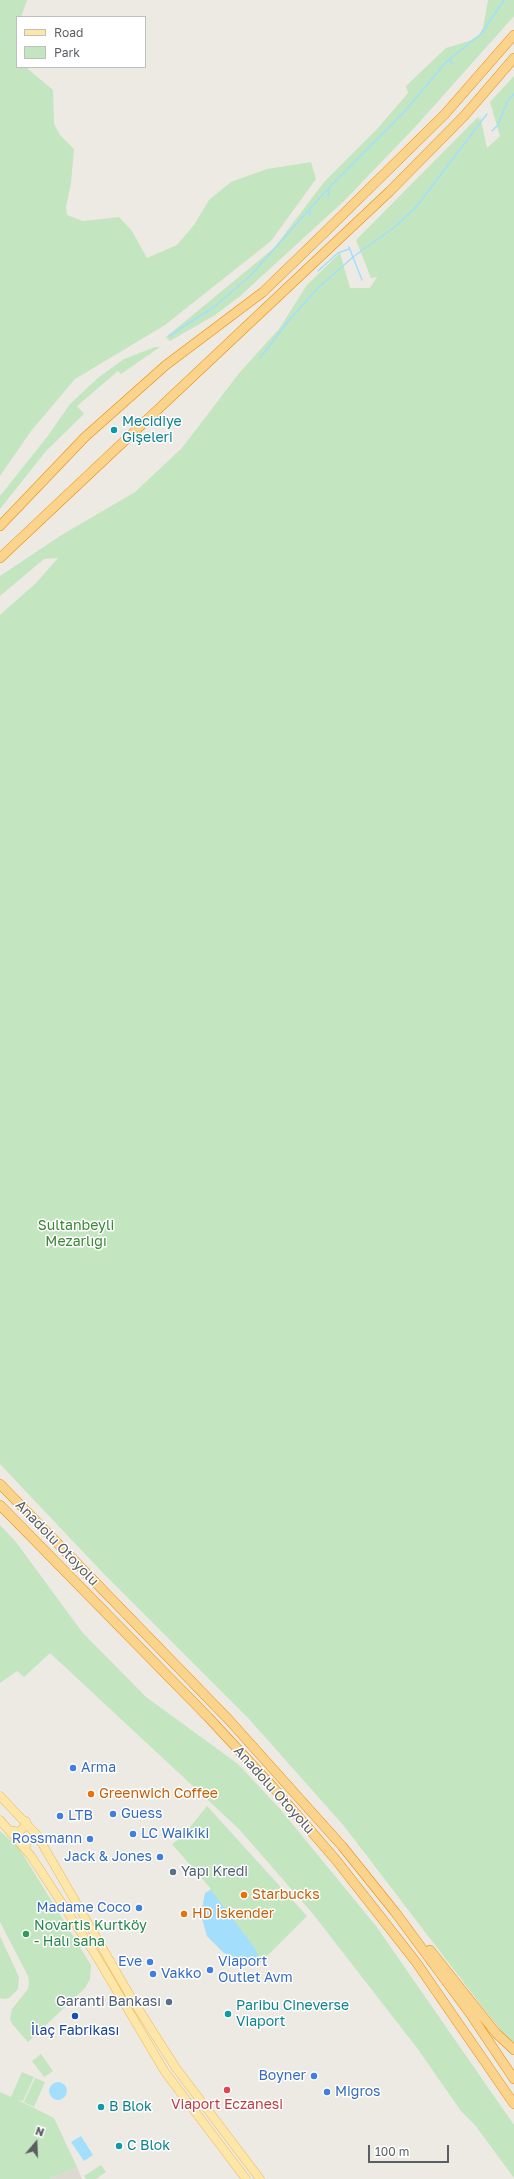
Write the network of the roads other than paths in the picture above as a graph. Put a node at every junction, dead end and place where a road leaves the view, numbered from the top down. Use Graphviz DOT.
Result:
graph roads {
  1 [pos="514,35"];
  2 [pos="514,58"];
  3 [pos="0,526"];
  4 [pos="0,558"];
  5 [pos="0,1484"];
  6 [pos="0,1505"];
  7 [pos="0,1796"];
  8 [pos="0,1820"];
  9 [pos="26,1821"];
  10 [pos="9,1830"];
  11 [pos="41,1841"];
  12 [pos="25,1849"];
  13 [pos="395,1912"];
  14 [pos="514,2050"];
  15 [pos="514,2080"];
  16 [pos="514,2104"];
  17 [pos="246,2179"];
  18 [pos="260,2179"];
  1 -- 3 [label="highway"];
  2 -- 4 [label="highway"];
  5 -- 13 [label="highway, Anadolu Otoyolu"];
  6 -- 16 [label="highway, Anadolu Otoyolu"];
  7 -- 9 [label="main road"];
  8 -- 10 [label="main road"];
  9 -- 10 [label="main road"];
  9 -- 11 [label="main road"];
  10 -- 12 [label="main road"];
  11 -- 12 [label="main road"];
  11 -- 18 [label="main road"];
  12 -- 17 [label="main road"];
  13 -- 14 [label="highway"];
  13 -- 15 [label="highway, Anadolu Otoyolu"];
}
